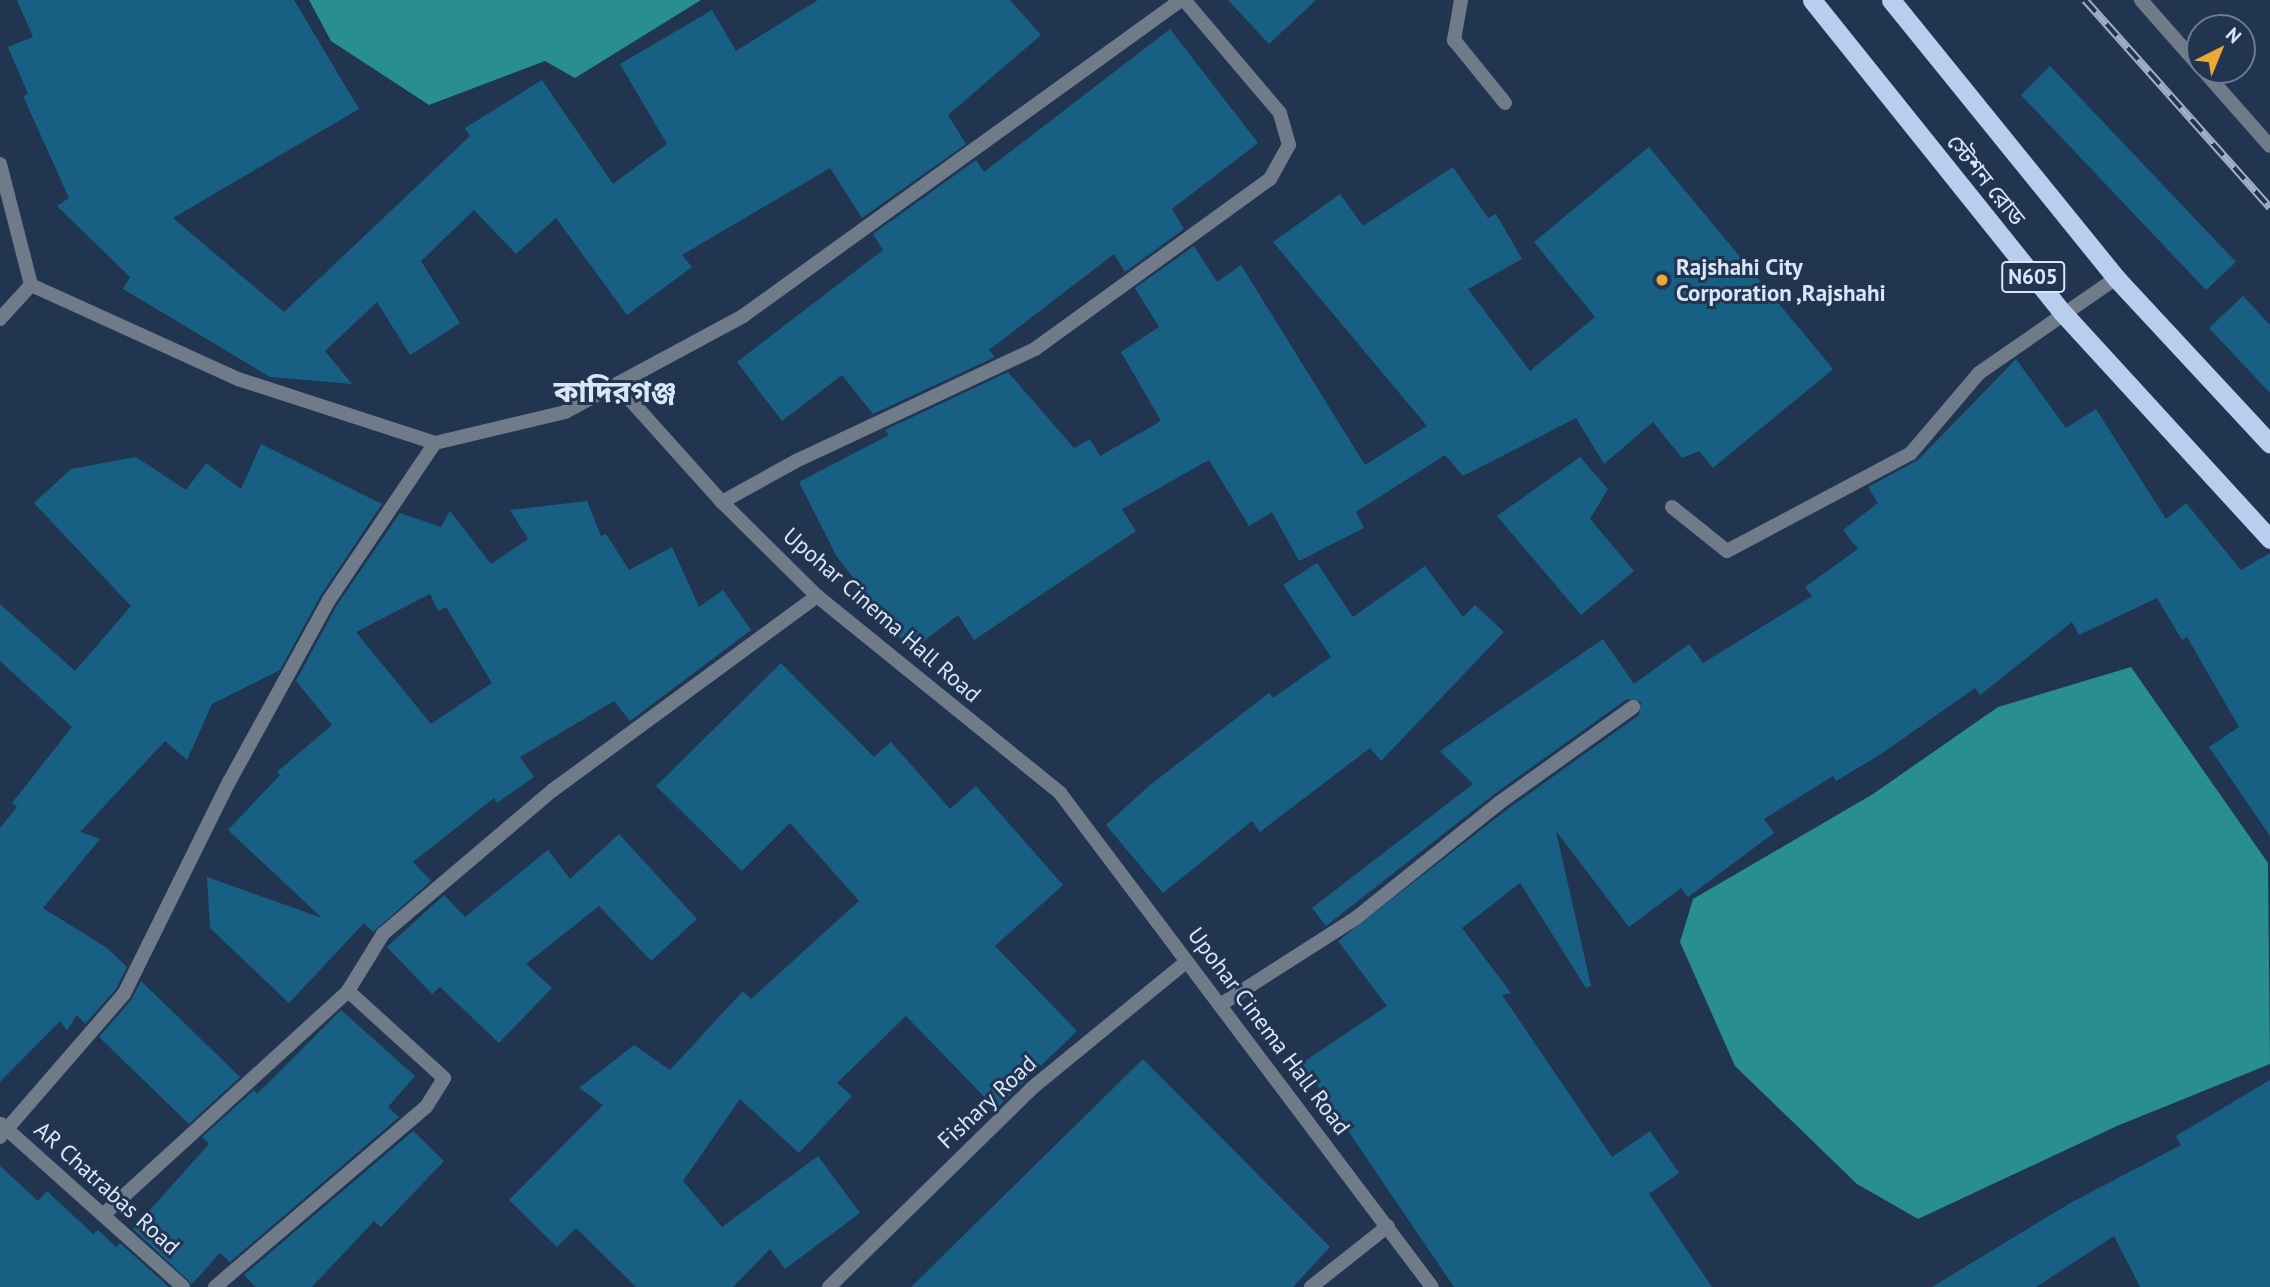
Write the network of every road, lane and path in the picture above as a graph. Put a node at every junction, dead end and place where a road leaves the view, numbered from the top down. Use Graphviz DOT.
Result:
graph roads {
  1 [pos="1183,0"];
  2 [pos="1461,0"];
  3 [pos="1812,0"];
  4 [pos="1891,0"];
  5 [pos="2141,0"];
  6 [pos="2186,52"];
  7 [pos="2214,84"];
  8 [pos="1504,103"];
  9 [pos="2270,146"];
  10 [pos="0,164"];
  11 [pos="2116,278"];
  12 [pos="31,285"];
  13 [pos="2062,312"];
  14 [pos="0,319"];
  15 [pos="616,384"];
  16 [pos="435,443"];
  17 [pos="2270,444"];
  18 [pos="722,502"];
  19 [pos="1672,508"];
  20 [pos="2270,539"];
  21 [pos="817,596"];
  22 [pos="1633,707"];
  23 [pos="1187,961"];
  24 [pos="348,992"];
  25 [pos="1220,1005"];
  26 [pos="2,1130"];
  27 [pos="103,1215"];
  28 [pos="1388,1226"];
  29 [pos="217,1286"];
  30 [pos="183,1287"];
  31 [pos="829,1287"];
  32 [pos="1311,1287"];
  33 [pos="1432,1287"];
  1 -- 15 [label="street"];
  1 -- 18 [label="street"];
  2 -- 8 [label="street"];
  3 -- 13 [label="highway, স্টেশন রোড / N605"];
  4 -- 11 [label="highway, স্টেশন রোড / N605"];
  5 -- 6 [label="street"];
  7 -- 9 [label="street"];
  10 -- 12 [label="street"];
  11 -- 13 [label="street"];
  11 -- 17 [label="highway, স্টেশন রোড / N605"];
  12 -- 14 [label="street"];
  12 -- 16 [label="street"];
  13 -- 19 [label="street"];
  13 -- 20 [label="highway, স্টেশন রোড / N605"];
  15 -- 16 [label="street"];
  15 -- 18 [label="street, Upohar Cinema Hall Road"];
  16 -- 26 [label="street"];
  18 -- 21 [label="street, Upohar Cinema Hall Road"];
  21 -- 23 [label="street, Upohar Cinema Hall Road"];
  21 -- 24 [label="street"];
  22 -- 25 [label="street"];
  23 -- 25 [label="street, Upohar Cinema Hall Road"];
  23 -- 31 [label="street, Fishary Road"];
  24 -- 27 [label="street"];
  24 -- 29 [label="street"];
  25 -- 28 [label="street, Upohar Cinema Hall Road"];
  26 -- 27 [label="street, AR Chatrabas Road"];
  27 -- 30 [label="street, AR Chatrabas Road"];
  28 -- 32 [label="street"];
  28 -- 33 [label="street, Upohar Cinema Hall Road"];
}
